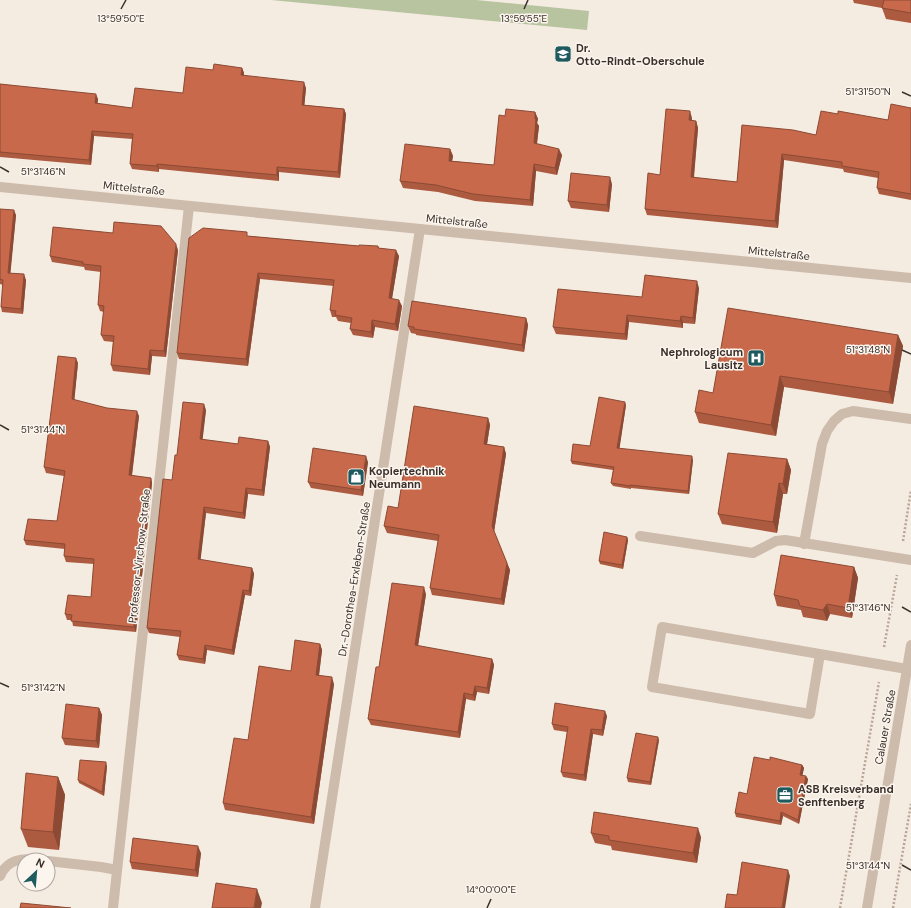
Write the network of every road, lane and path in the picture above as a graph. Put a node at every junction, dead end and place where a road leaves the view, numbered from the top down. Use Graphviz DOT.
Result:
graph roads {
  1 [pos="0,187"];
  2 [pos="189,206"];
  3 [pos="420,229"];
  4 [pos="911,278"];
  5 [pos="911,419"];
  6 [pos="911,490"];
  7 [pos="640,536"];
  8 [pos="804,544"];
  9 [pos="900,558"];
  10 [pos="911,560"];
  11 [pos="911,644"];
  12 [pos="820,654"];
  13 [pos="882,665"];
  14 [pos="907,669"];
  15 [pos="911,804"];
  16 [pos="16,861"];
  17 [pos="56,862"];
  18 [pos="117,870"];
  19 [pos="0,876"];
  20 [pos="113,908"];
  21 [pos="315,908"];
  22 [pos="840,908"];
  23 [pos="867,908"];
  24 [pos="893,908"];
  1 -- 2 [label="street, Mittelstraße"];
  2 -- 3 [label="street, Mittelstraße"];
  2 -- 18 [label="street, Professor-Virchow-Straße"];
  3 -- 4 [label="street, Mittelstraße"];
  3 -- 21 [label="street, Dr.-Dorothea-Erxleben-Straße"];
  5 -- 8 [label="street"];
  6 -- 9 [label="path"];
  7 -- 8 [label="street"];
  8 -- 9 [label="street"];
  9 -- 10 [label="street"];
  9 -- 13 [label="path"];
  11 -- 14 [label="street, Calauer Straße"];
  12 -- 12 [label="street"];
  12 -- 13 [label="street"];
  13 -- 14 [label="street"];
  13 -- 22 [label="path"];
  14 -- 23 [label="street, Calauer Straße"];
  15 -- 24 [label="path"];
  16 -- 19 [label="street"];
  17 -- 18 [label="street"];
  18 -- 20 [label="street, Professor-Virchow-Straße"];
}
